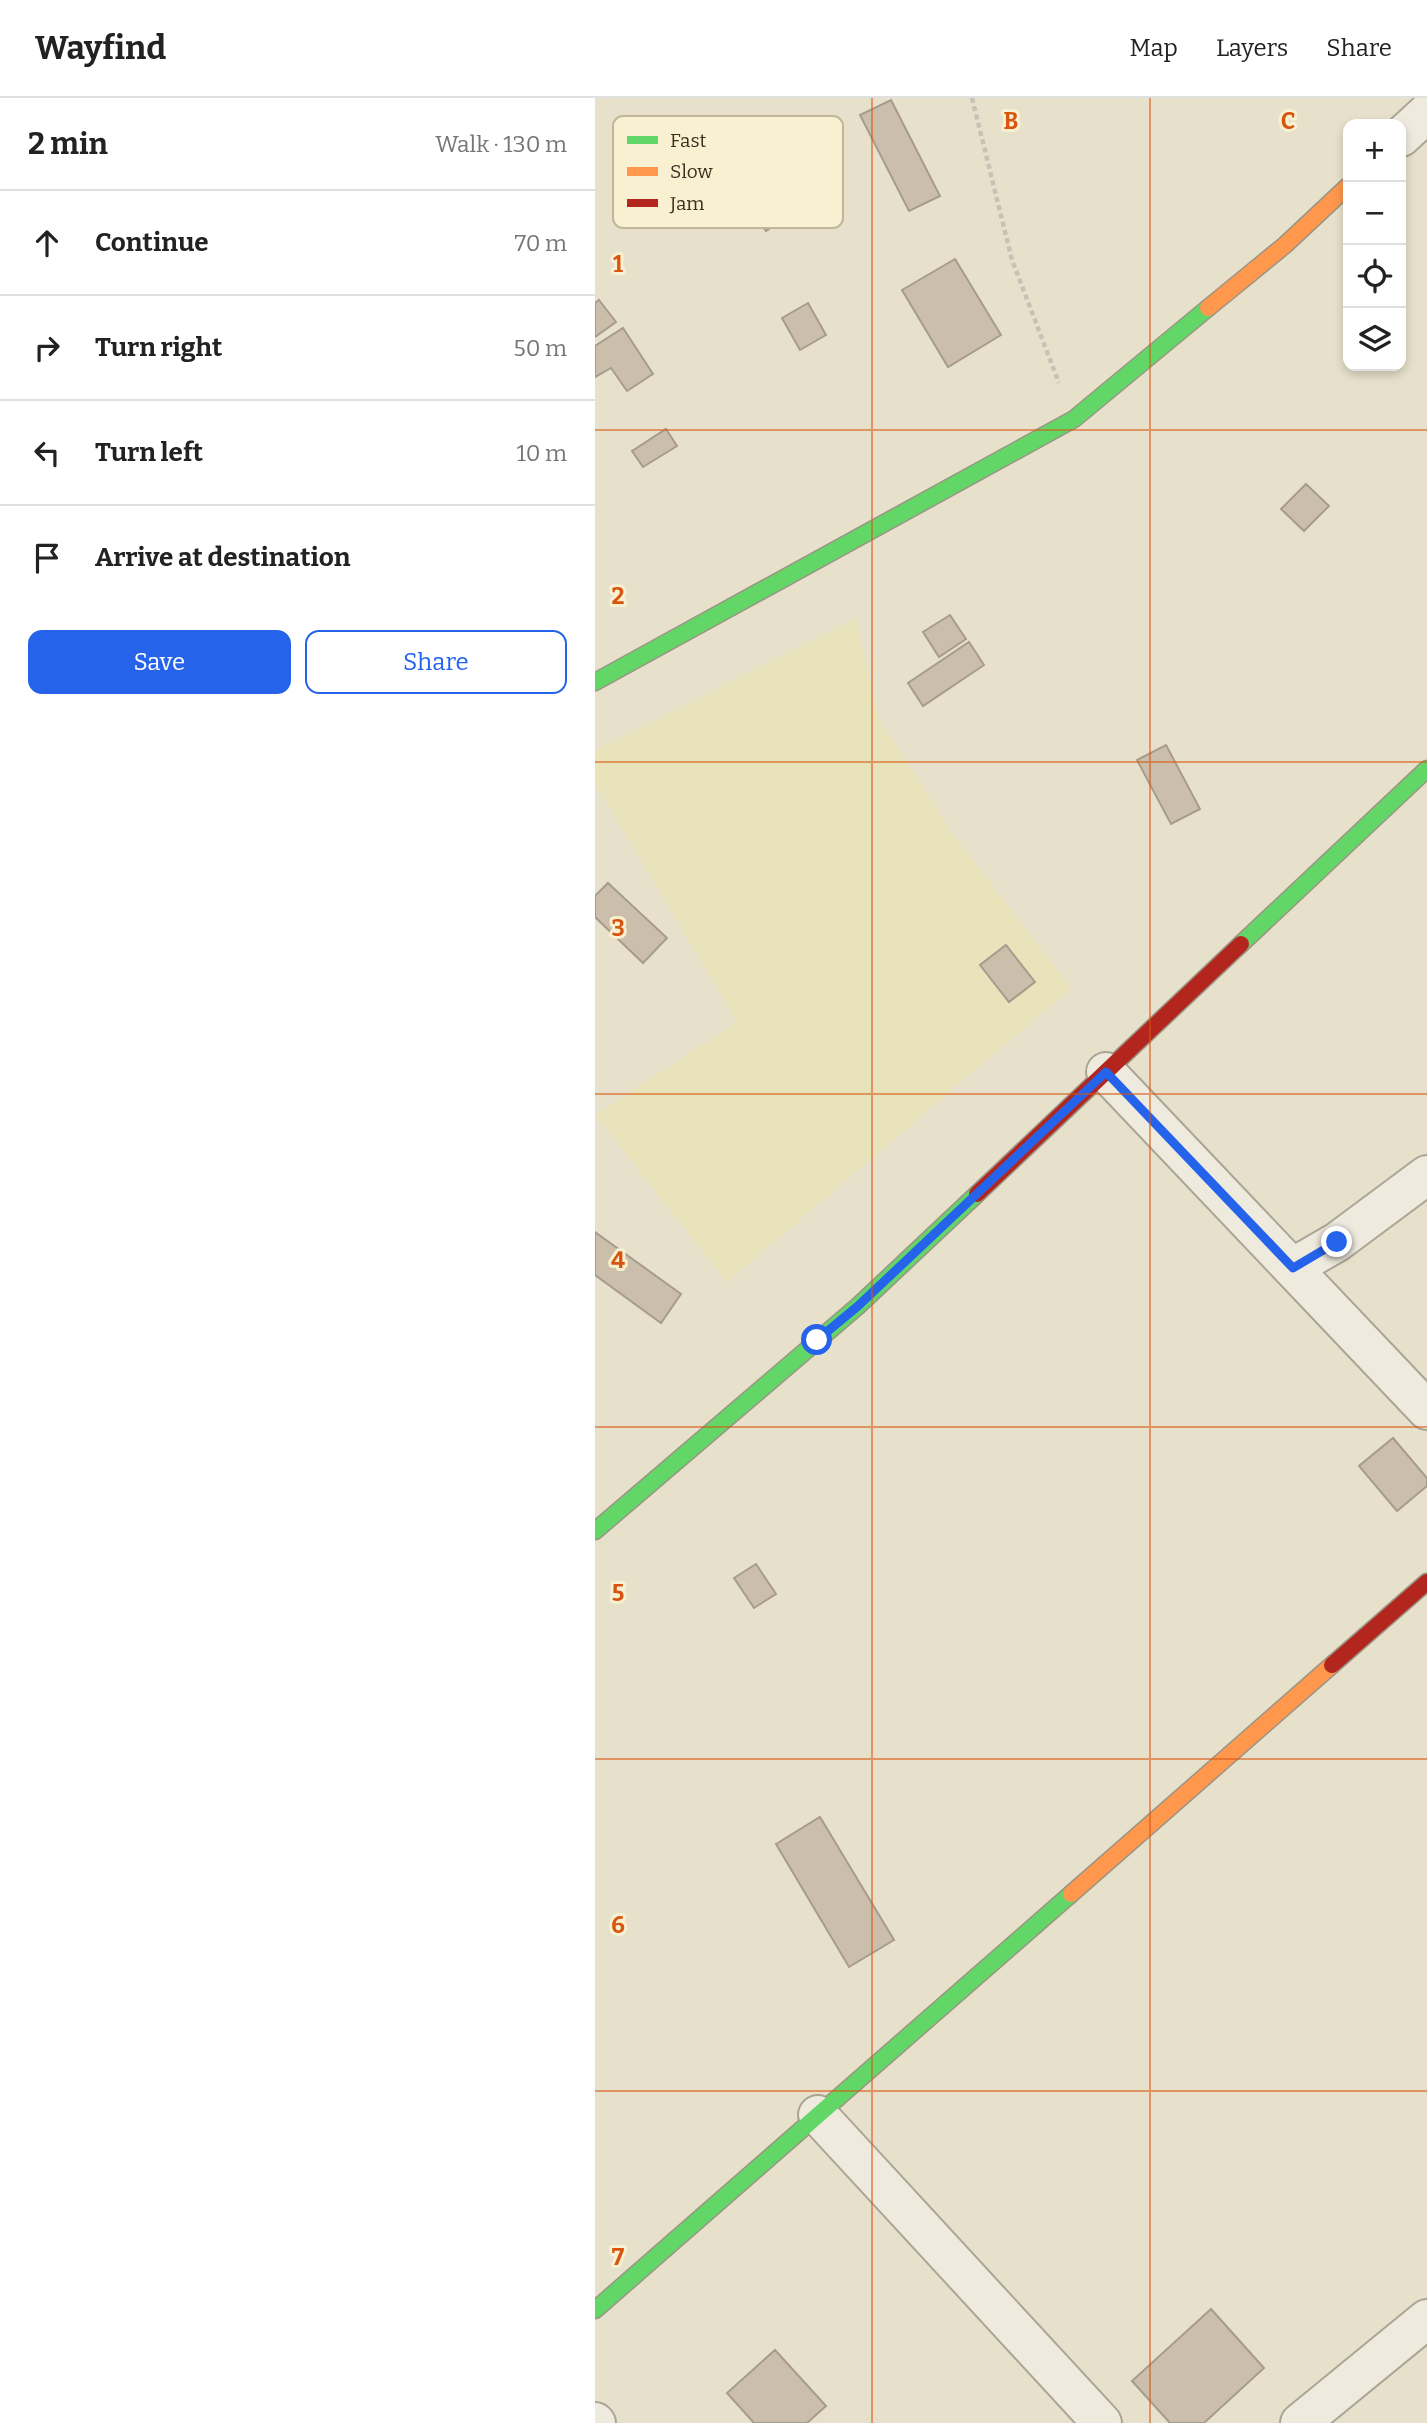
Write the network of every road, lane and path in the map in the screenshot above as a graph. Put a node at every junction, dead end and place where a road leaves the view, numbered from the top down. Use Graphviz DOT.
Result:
graph roads {
  1 [pos="972,98"];
  2 [pos="1427,113"];
  3 [pos="1406,132"];
  4 [pos="1343,192"];
  5 [pos="1074,419"];
  6 [pos="595,682"];
  7 [pos="1427,769"];
  8 [pos="1106,1072"];
  9 [pos="1427,1175"];
  10 [pos="1293,1268"];
  11 [pos="1427,1410"];
  12 [pos="595,1531"];
  13 [pos="1427,1582"];
  14 [pos="818,2115"];
  15 [pos="595,2310"];
  16 [pos="1427,2319"];
  17 [pos="1102,2423"];
  18 [pos="1300,2423"];
  1 -- 5 [label="path"];
  2 -- 3 [label="street"];
  4 -- 5 [label="street"];
  5 -- 6 [label="street"];
  7 -- 8 [label="street"];
  8 -- 10 [label="street"];
  8 -- 12 [label="street"];
  9 -- 10 [label="street"];
  10 -- 11 [label="street"];
  13 -- 14 [label="street"];
  14 -- 15 [label="street"];
  14 -- 17 [label="street"];
  16 -- 18 [label="street"];
}
